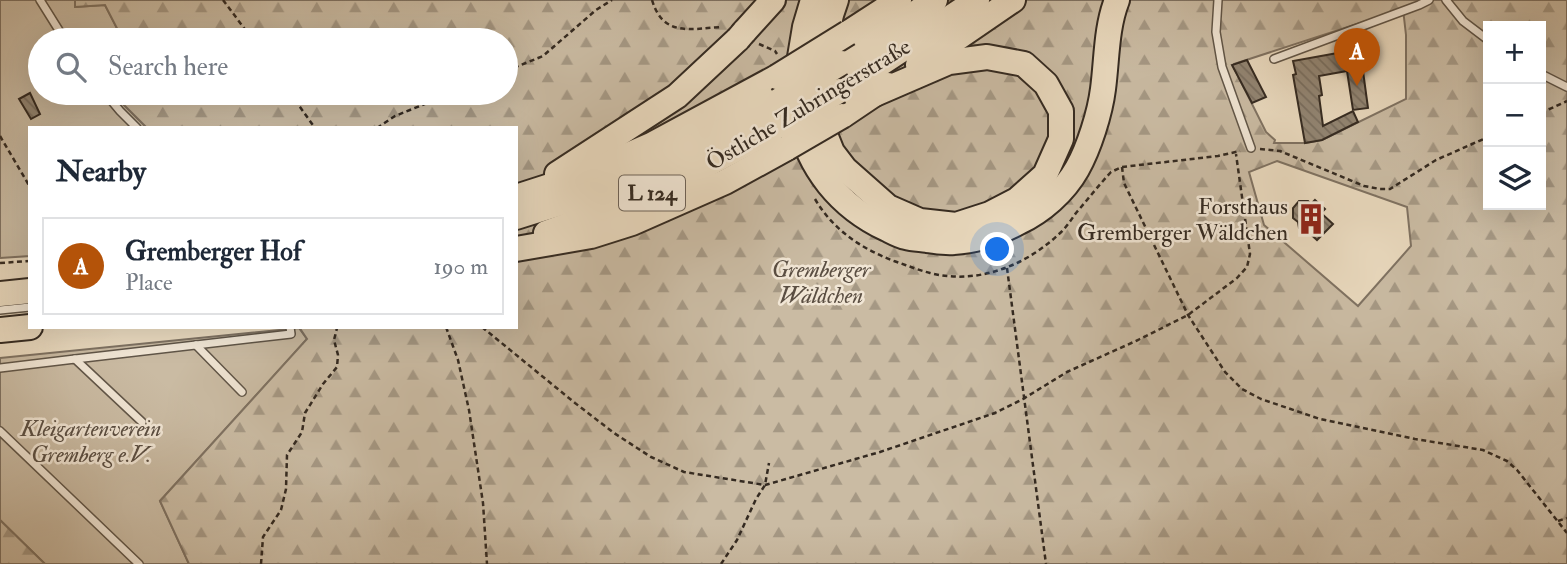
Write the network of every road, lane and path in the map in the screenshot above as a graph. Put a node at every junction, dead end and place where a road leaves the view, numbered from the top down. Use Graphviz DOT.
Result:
graph roads {
  1 [pos="40,0"];
  2 [pos="223,0"];
  3 [pos="612,0"];
  4 [pos="773,0"];
  5 [pos="813,0"];
  6 [pos="836,0"];
  7 [pos="899,0"];
  8 [pos="936,0"];
  9 [pos="977,0"];
  10 [pos="1013,0"];
  11 [pos="1117,0"];
  12 [pos="1218,0"];
  13 [pos="1429,0"];
  14 [pos="1446,0"];
  15 [pos="58,28"];
  16 [pos="244,28"];
  17 [pos="1483,36"];
  18 [pos="1274,59"];
  19 [pos="518,66"];
  20 [pos="1546,76"];
  21 [pos="1567,87"];
  22 [pos="778,89"];
  23 [pos="876,94"];
  24 [pos="1567,101"];
  25 [pos="840,104"];
  26 [pos="115,105"];
  27 [pos="299,105"];
  28 [pos="422,105"];
  29 [pos="1546,111"];
  30 [pos="135,126"];
  31 [pos="314,126"];
  32 [pos="380,126"];
  33 [pos="0,136"];
  34 [pos="1483,139"];
  35 [pos="1251,148"];
  36 [pos="1236,153"];
  37 [pos="1122,167"];
  38 [pos="28,184"];
  39 [pos="522,195"];
  40 [pos="518,216"];
  41 [pos="518,246"];
  42 [pos="28,261"];
  43 [pos="0,263"];
  44 [pos="28,291"];
  45 [pos="0,294"];
  46 [pos="28,307"];
  47 [pos="0,310"];
  48 [pos="1188,315"];
  49 [pos="28,327"];
  50 [pos="290,329"];
  51 [pos="337,329"];
  52 [pos="447,329"];
  53 [pos="484,329"];
  54 [pos="0,330"];
  55 [pos="196,345"];
  56 [pos="75,359"];
  57 [pos="0,368"];
  58 [pos="242,392"];
  59 [pos="1023,399"];
  60 [pos="142,422"];
  61 [pos="0,431"];
  62 [pos="769,463"];
  63 [pos="765,485"];
  64 [pos="1567,519"];
  65 [pos="1558,521"];
  66 [pos="1567,533"];
  67 [pos="139,564"];
  68 [pos="261,564"];
  69 [pos="487,564"];
  70 [pos="721,564"];
  71 [pos="1046,564"];
  1 -- 15 [label="lane"];
  2 -- 16 [label="path"];
  3 -- 19 [label="path"];
  4 -- 39 [label="highway"];
  5 -- 11 [label="highway"];
  6 -- 23 [label="highway"];
  7 -- 22 [label="highway, bridge"];
  8 -- 22 [label="highway, Östliche Zubringerstraße / L 124, bridge"];
  9 -- 25 [label="highway, Östliche Zubringerstraße"];
  10 -- 23 [label="highway"];
  12 -- 35 [label="lane"];
  13 -- 18 [label="lane"];
  14 -- 17 [label="lane"];
  20 -- 21 [label="lane"];
  22 -- 39 [label="highway"];
  22 -- 40 [label="highway, Östliche Zubringerstraße / L 124"];
  23 -- 25 [label="highway"];
  24 -- 29 [label="path"];
  25 -- 41 [label="highway, bridge"];
  26 -- 30 [label="lane"];
  27 -- 31 [label="path"];
  28 -- 32 [label="path"];
  33 -- 38 [label="path"];
  34 -- 35 [label="path"];
  35 -- 36 [label="path"];
  36 -- 37 [label="path"];
  36 -- 48 [label="path"];
  37 -- 48 [label="path"];
  37 -- 59 [label="path"];
  42 -- 43 [label="path"];
  44 -- 45 [label="highway"];
  46 -- 47 [label="lane"];
  48 -- 59 [label="path"];
  48 -- 65 [label="path"];
  49 -- 54 [label="highway"];
  50 -- 55 [label="lane"];
  51 -- 68 [label="path"];
  52 -- 69 [label="path"];
  53 -- 63 [label="path"];
  55 -- 56 [label="lane"];
  55 -- 58 [label="lane"];
  56 -- 57 [label="lane"];
  56 -- 60 [label="lane"];
  59 -- 63 [label="path"];
  59 -- 71 [label="path"];
  61 -- 67 [label="lane"];
  62 -- 63 [label="path"];
  63 -- 70 [label="path"];
  64 -- 65 [label="path"];
  65 -- 66 [label="path"];
}
